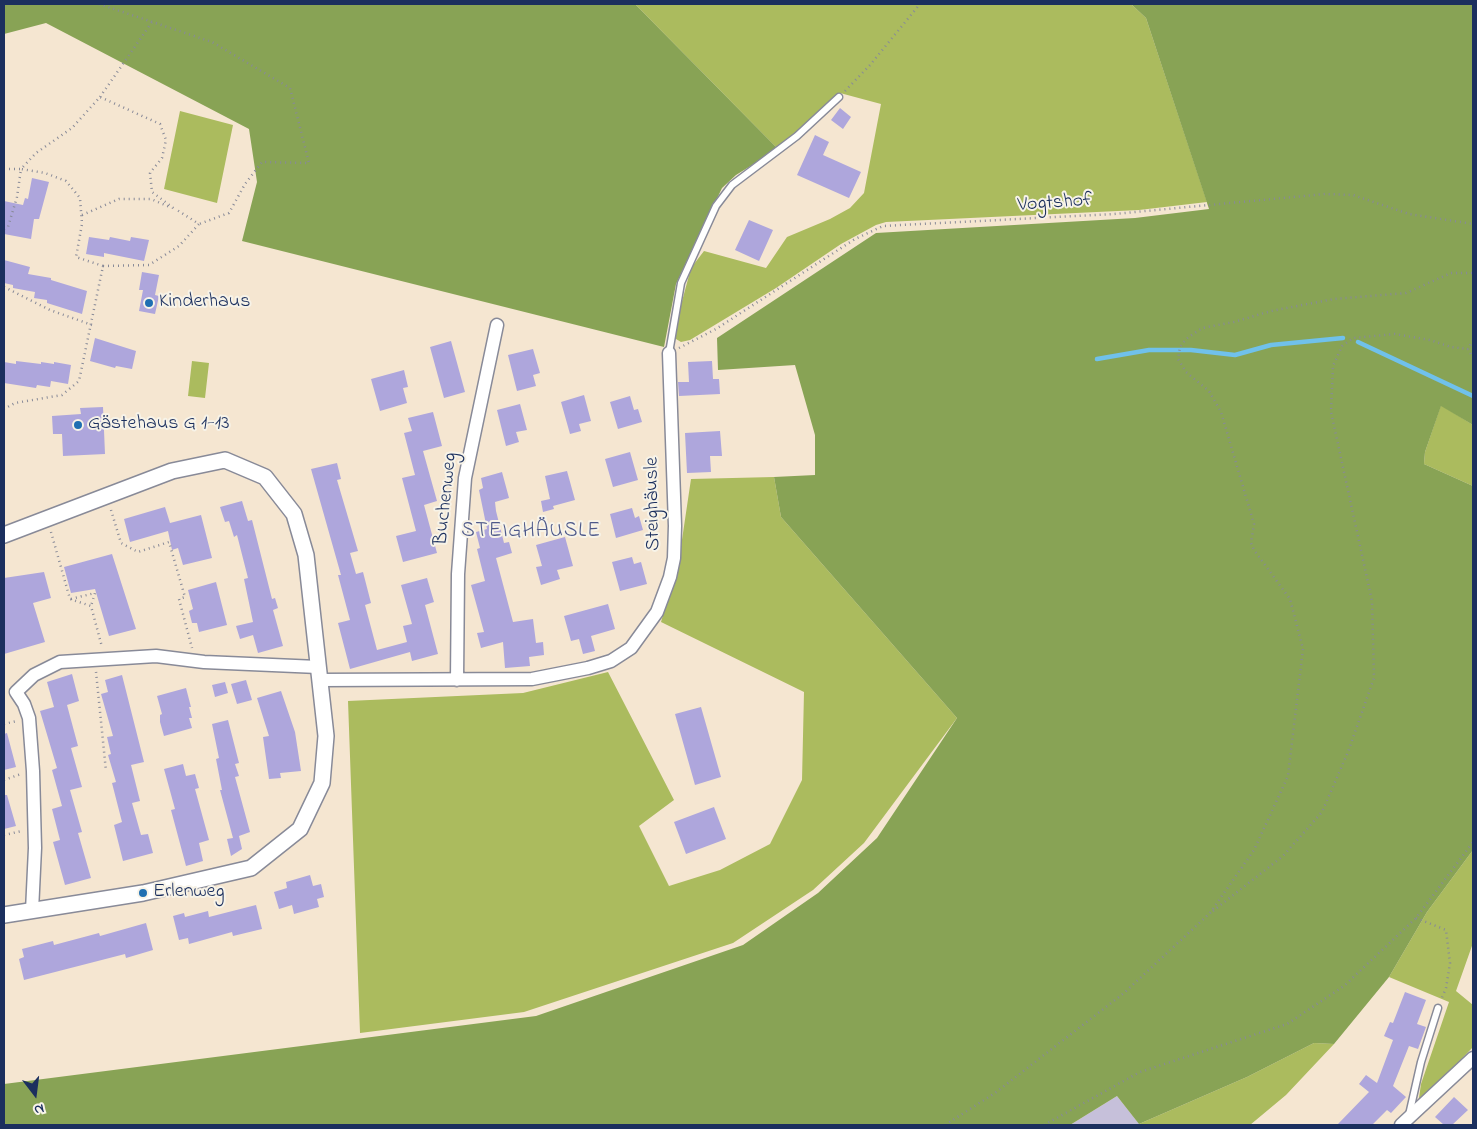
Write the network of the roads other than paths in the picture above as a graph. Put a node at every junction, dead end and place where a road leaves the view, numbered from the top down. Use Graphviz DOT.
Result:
graph roads {
  1 [pos="839,97"];
  2 [pos="497,325"];
  3 [pos="668,352"];
  4 [pos="4,535"];
  5 [pos="319,673"];
  6 [pos="456,680"];
  7 [pos="32,911"];
  8 [pos="4,915"];
  9 [pos="1438,1008"];
  10 [pos="1473,1058"];
  11 [pos="1405,1123"];
  1 -- 3 [label="lane, Steighäusle"];
  2 -- 6 [label="street, Buchenweg"];
  3 -- 6 [label="street, Steighäusle"];
  4 -- 5 [label="street"];
  5 -- 6 [label="street, Steighäusle"];
  5 -- 7 [label="street"];
  5 -- 7 [label="street, Steighäusle"];
  7 -- 8 [label="street"];
  9 -- 11 [label="lane"];
  10 -- 11 [label="street"];
}
